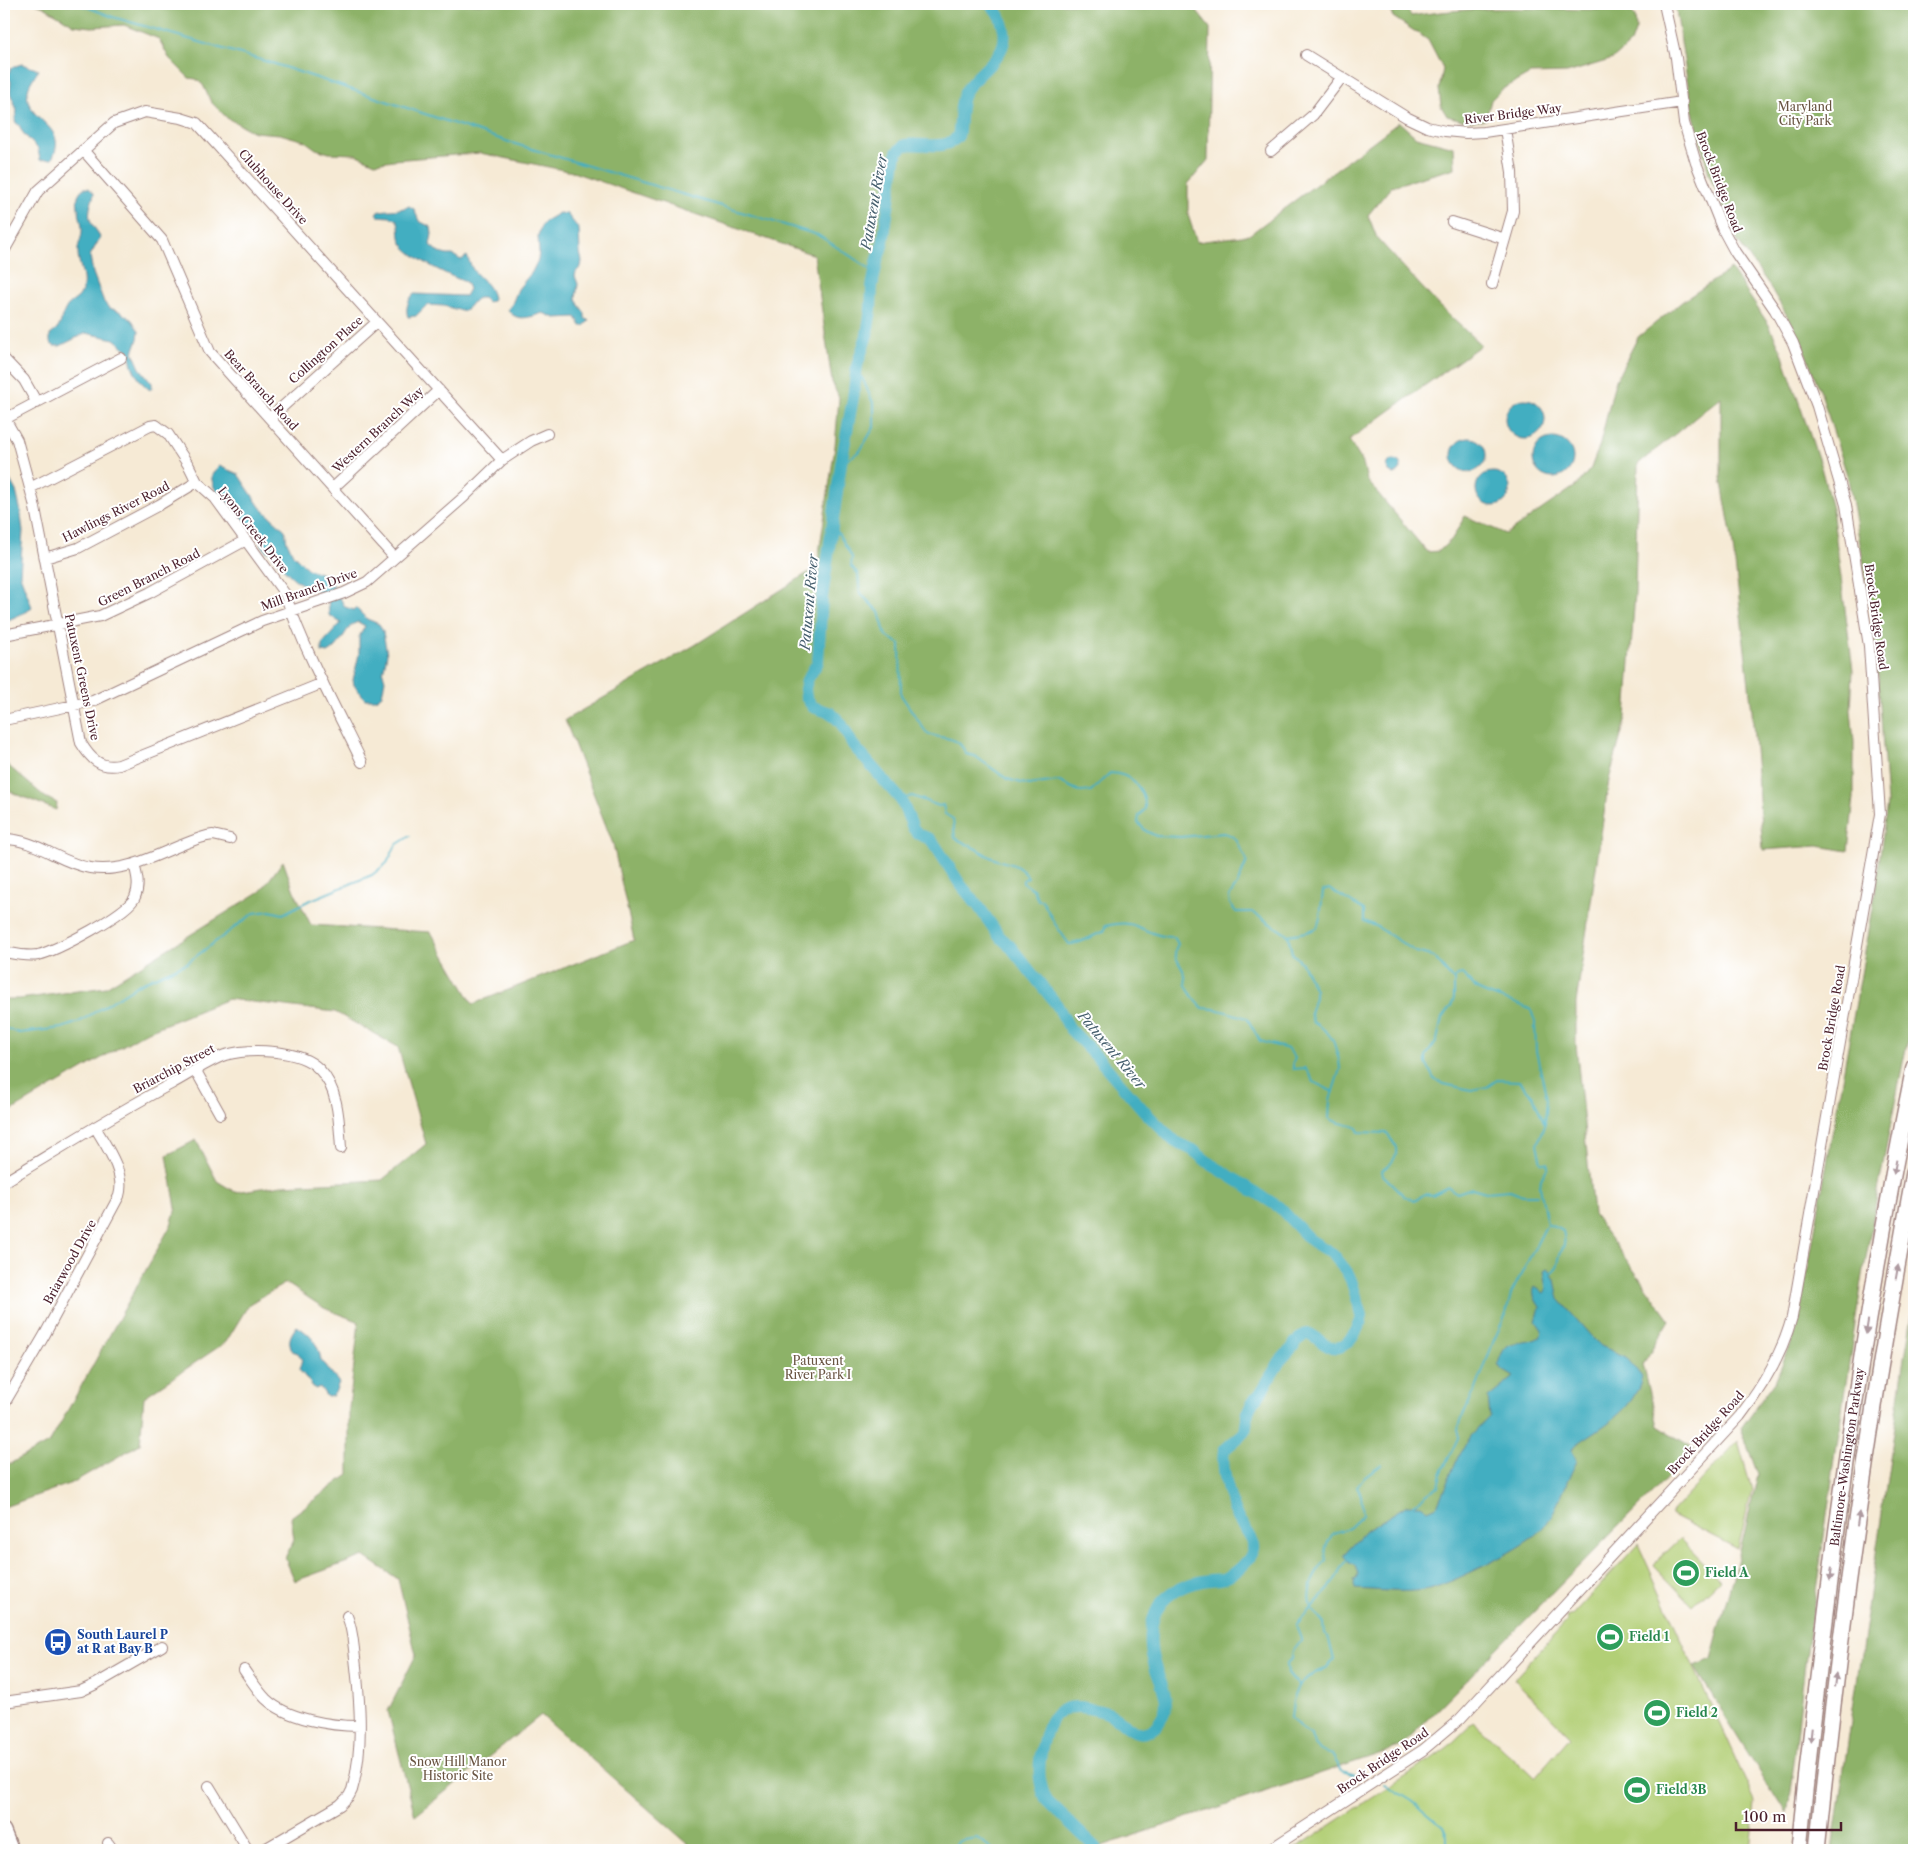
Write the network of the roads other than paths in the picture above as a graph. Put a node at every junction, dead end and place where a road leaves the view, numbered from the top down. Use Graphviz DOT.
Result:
graph roads {
  1 [pos="1664,4"];
  2 [pos="1306,55"];
  3 [pos="1342,77"];
  4 [pos="1682,102"];
  5 [pos="1506,129"];
  6 [pos="84,150"];
  7 [pos="1271,151"];
  8 [pos="1452,222"];
  9 [pos="1505,239"];
  10 [pos="4,251"];
  11 [pos="1492,284"];
  12 [pos="377,322"];
  13 [pos="121,358"];
  14 [pos="4,359"];
  15 [pos="439,390"];
  16 [pos="37,403"];
  17 [pos="4,418"];
  18 [pos="270,418"];
  19 [pos="547,434"];
  20 [pos="502,460"];
  21 [pos="197,482"];
  22 [pos="30,488"];
  23 [pos="333,488"];
  24 [pos="246,540"];
  25 [pos="394,557"];
  26 [pos="45,558"];
  27 [pos="291,612"];
  28 [pos="58,625"];
  29 [pos="4,635"];
  30 [pos="323,683"];
  31 [pos="75,706"];
  32 [pos="4,720"];
  33 [pos="362,762"];
  34 [pos="4,839"];
  35 [pos="230,839"];
  36 [pos="134,864"];
  37 [pos="4,952"];
  38 [pos="1914,1067"];
  39 [pos="196,1071"];
  40 [pos="220,1114"];
  41 [pos="95,1127"];
  42 [pos="341,1148"];
  43 [pos="1914,1173"];
  44 [pos="4,1182"];
  45 [pos="4,1404"];
  46 [pos="347,1616"];
  47 [pos="162,1646"];
  48 [pos="244,1670"];
  49 [pos="4,1702"];
  50 [pos="359,1726"];
  51 [pos="209,1786"];
  52 [pos="4,1830"];
  53 [pos="12,1850"];
  54 [pos="248,1850"];
  55 [pos="263,1850"];
  56 [pos="1269,1850"];
  57 [pos="1799,1850"];
  58 [pos="1817,1850"];
  1 -- 4 [label="street, Brock Bridge Road"];
  2 -- 3 [label="street, River Bridge Way"];
  3 -- 5 [label="street, River Bridge Way"];
  3 -- 7 [label="street"];
  4 -- 5 [label="street, River Bridge Way"];
  4 -- 56 [label="street, Brock Bridge Road"];
  5 -- 9 [label="street"];
  6 -- 10 [label="street, Clubhouse Drive"];
  6 -- 12 [label="street, Clubhouse Drive"];
  6 -- 18 [label="street, Bear Branch Road"];
  8 -- 9 [label="street"];
  9 -- 11 [label="street"];
  12 -- 15 [label="street, Clubhouse Drive"];
  12 -- 18 [label="street, Collington Place"];
  13 -- 16 [label="street"];
  14 -- 16 [label="street"];
  15 -- 20 [label="street, Clubhouse Drive"];
  15 -- 23 [label="street, Western Branch Way"];
  16 -- 17 [label="street"];
  17 -- 22 [label="street, Patuxent Greens Drive"];
  18 -- 23 [label="street, Bear Branch Road"];
  19 -- 20 [label="street, Mill Branch Drive"];
  20 -- 25 [label="street, Mill Branch Drive"];
  21 -- 22 [label="street, Lyons Creek Drive"];
  21 -- 24 [label="street, Lyons Creek Drive"];
  21 -- 26 [label="street, Hawlings River Road"];
  22 -- 26 [label="street, Patuxent Greens Drive"];
  23 -- 25 [label="street, Bear Branch Road"];
  24 -- 27 [label="street, Lyons Creek Drive"];
  24 -- 28 [label="street, Green Branch Road"];
  25 -- 27 [label="street, Mill Branch Drive"];
  26 -- 28 [label="street, Patuxent Greens Drive"];
  27 -- 30 [label="street, Lyons Creek Drive"];
  27 -- 31 [label="street, Mill Branch Drive"];
  28 -- 29 [label="street, Green Branch Road"];
  28 -- 31 [label="street, Patuxent Greens Drive"];
  30 -- 31 [label="street, Patuxent Greens Drive"];
  30 -- 33 [label="street, Lyons Creek Drive"];
  31 -- 32 [label="street, Mill Branch Drive"];
  34 -- 36 [label="street"];
  35 -- 36 [label="street"];
  36 -- 37 [label="street"];
  38 -- 57 [label="highway, Baltimore-Washington Parkway, one-way"];
  39 -- 40 [label="street"];
  39 -- 41 [label="street, Briarchip Street"];
  39 -- 42 [label="street, Briarchip Street"];
  41 -- 44 [label="street, Briarchip Street"];
  41 -- 45 [label="street, Briarwood Drive"];
  58 -- 43 [label="highway, Baltimore-Washington Parkway, one-way"];
  46 -- 50 [label="street"];
  47 -- 49 [label="street"];
  48 -- 50 [label="street"];
  50 -- 55 [label="street"];
  51 -- 54 [label="street"];
  52 -- 53 [label="main road"];
}
